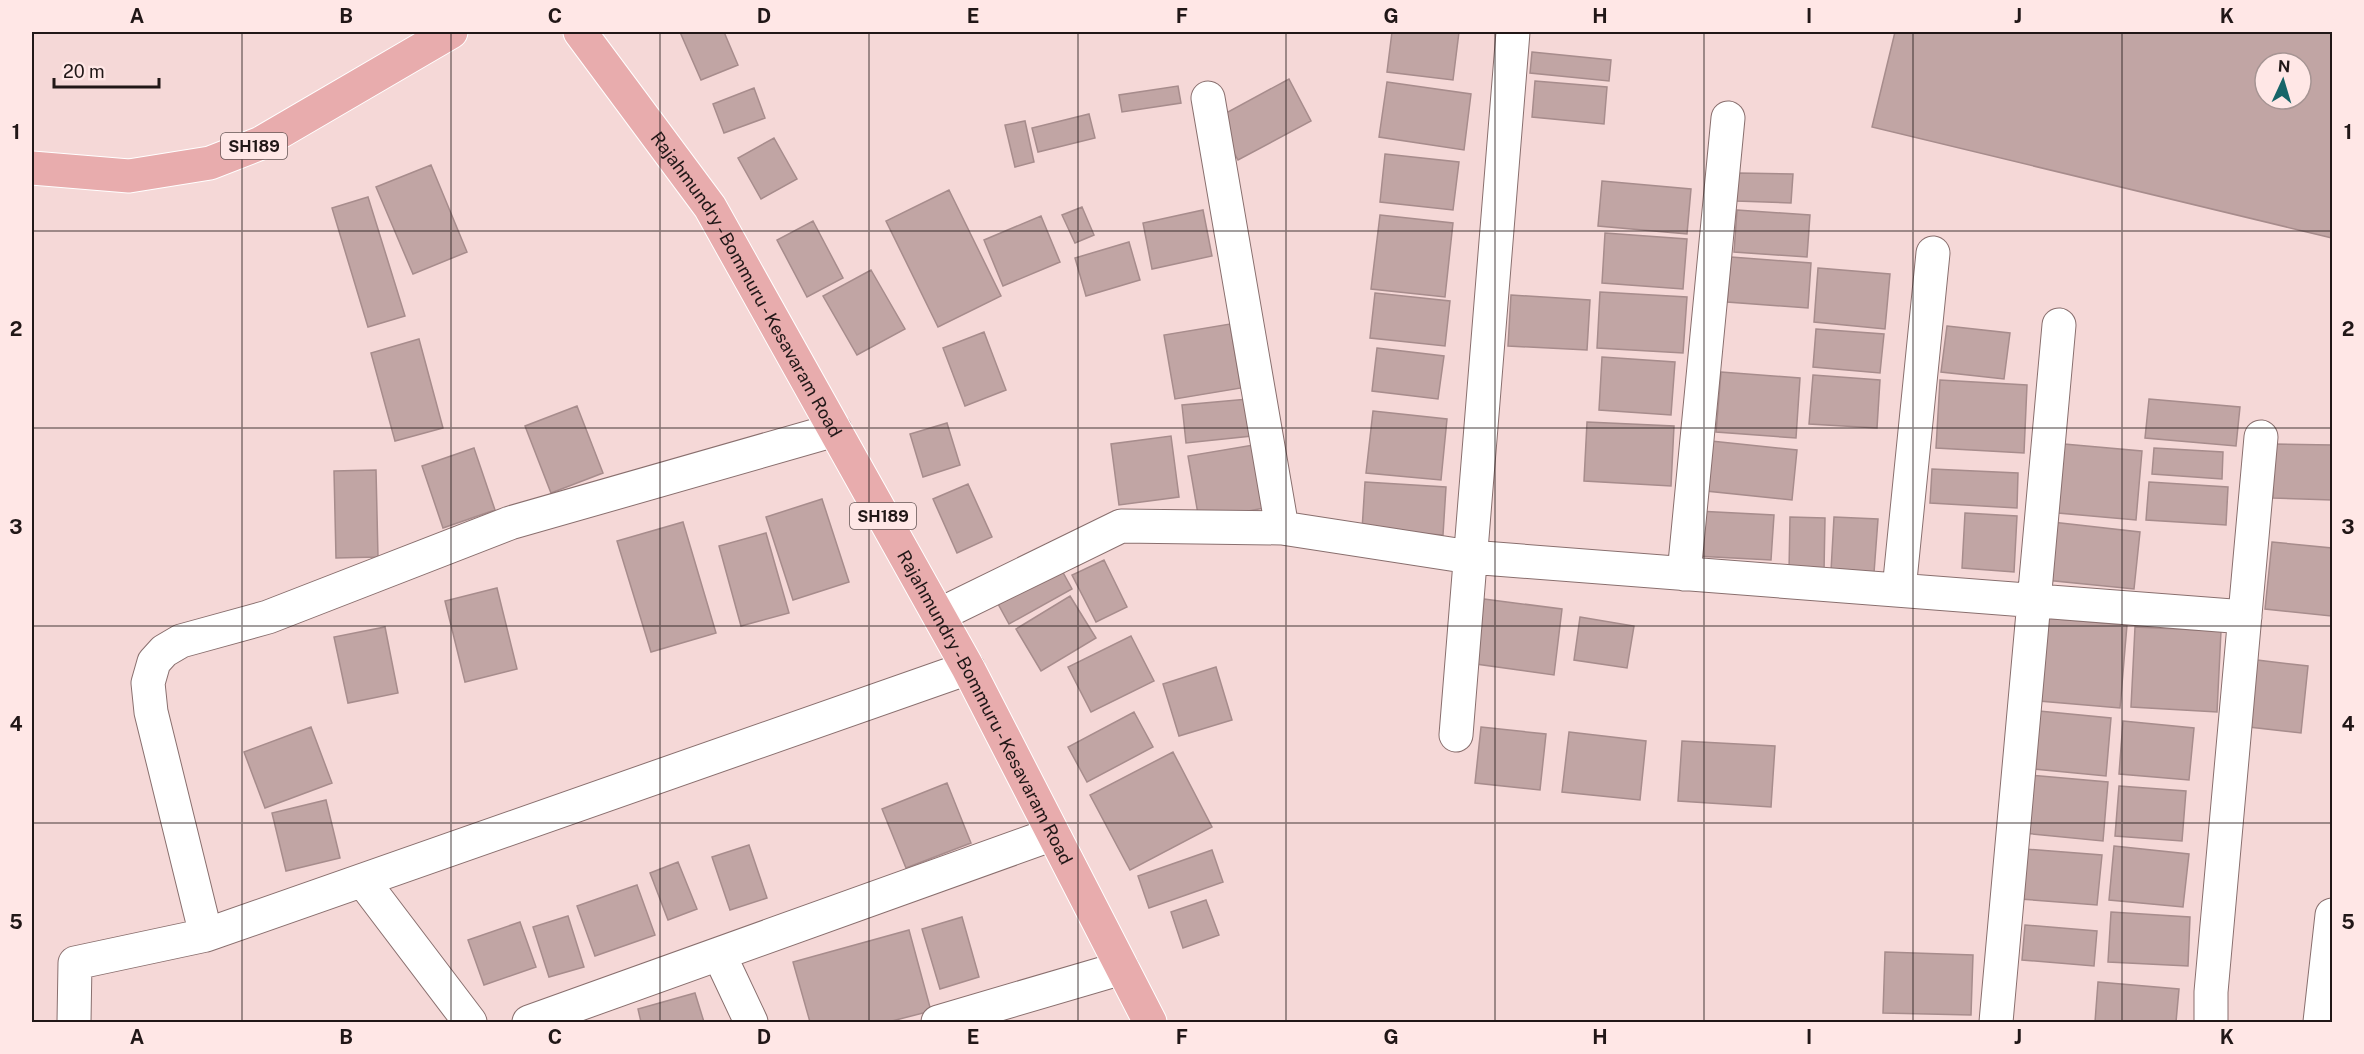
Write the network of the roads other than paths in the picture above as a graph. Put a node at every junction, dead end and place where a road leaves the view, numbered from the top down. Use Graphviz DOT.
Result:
graph roads {
  1 [pos="451,32"];
  2 [pos="580,32"];
  3 [pos="1513,32"];
  4 [pos="1208,98"];
  5 [pos="1728,118"];
  6 [pos="32,168"];
  7 [pos="1933,253"];
  8 [pos="2059,326"];
  9 [pos="835,430"];
  10 [pos="2260,437"];
  11 [pos="1282,528"];
  12 [pos="1470,557"];
  13 [pos="1684,574"];
  14 [pos="1899,590"];
  15 [pos="2032,601"];
  16 [pos="939,615"];
  17 [pos="2245,617"];
  18 [pos="968,668"];
  19 [pos="1456,735"];
  20 [pos="1053,834"];
  21 [pos="363,881"];
  22 [pos="2332,915"];
  23 [pos="206,935"];
  24 [pos="719,954"];
  25 [pos="1122,968"];
  26 [pos="74,1023"];
  27 [pos="470,1023"];
  28 [pos="529,1023"];
  29 [pos="751,1023"];
  30 [pos="938,1023"];
  31 [pos="1150,1023"];
  32 [pos="1996,1023"];
  33 [pos="2211,1023"];
  34 [pos="2320,1023"];
  1 -- 6 [label="main road, SH189"];
  2 -- 9 [label="main road, Rajahmundry - Bommuru - Kesavaram Road / SH189"];
  3 -- 12 [label="street"];
  4 -- 11 [label="street"];
  5 -- 13 [label="street"];
  7 -- 14 [label="street"];
  8 -- 15 [label="street"];
  9 -- 16 [label="main road, Rajahmundry - Bommuru - Kesavaram Road / SH189"];
  9 -- 23 [label="street"];
  10 -- 17 [label="street"];
  11 -- 12 [label="street"];
  11 -- 16 [label="street"];
  12 -- 13 [label="street"];
  12 -- 19 [label="street"];
  13 -- 14 [label="street"];
  14 -- 15 [label="street"];
  15 -- 17 [label="street"];
  15 -- 32 [label="street"];
  16 -- 18 [label="main road, Rajahmundry - Bommuru - Kesavaram Road / SH189"];
  17 -- 33 [label="street"];
  18 -- 20 [label="main road, Rajahmundry - Bommuru - Kesavaram Road / SH189"];
  18 -- 21 [label="street"];
  20 -- 24 [label="street"];
  20 -- 25 [label="main road, Rajahmundry - Bommuru - Kesavaram Road / SH189"];
  21 -- 23 [label="street"];
  21 -- 27 [label="street"];
  22 -- 34 [label="street"];
  23 -- 26 [label="street"];
  24 -- 28 [label="street"];
  24 -- 29 [label="street"];
  25 -- 30 [label="street"];
  25 -- 31 [label="main road, Rajahmundry - Bommuru - Kesavaram Road / SH189"];
}
